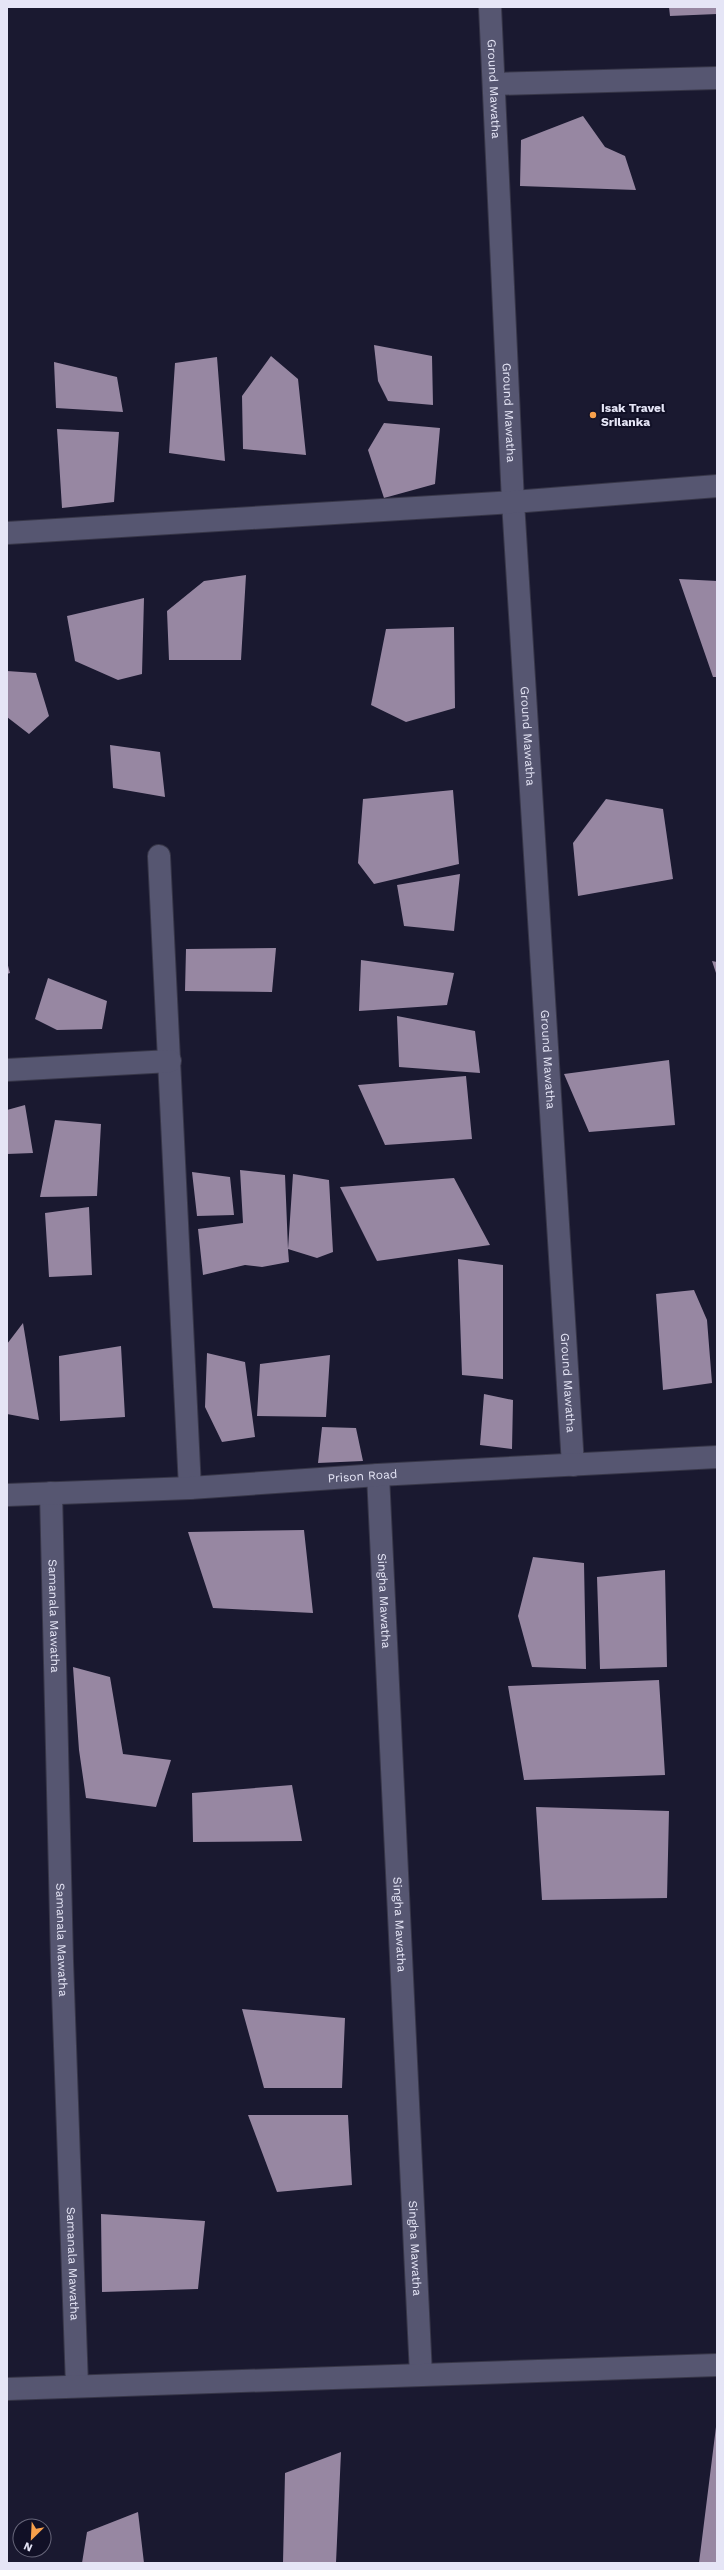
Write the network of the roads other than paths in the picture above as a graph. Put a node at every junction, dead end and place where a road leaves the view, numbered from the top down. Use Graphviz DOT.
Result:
graph roads {
  1 [pos="490,7"];
  2 [pos="717,78"];
  3 [pos="494,84"];
  4 [pos="717,486"];
  5 [pos="513,502"];
  6 [pos="7,533"];
  7 [pos="159,856"];
  8 [pos="170,1061"];
  9 [pos="7,1070"];
  10 [pos="717,1457"];
  11 [pos="573,1465"];
  12 [pos="378,1475"];
  13 [pos="190,1488"];
  14 [pos="51,1493"];
  15 [pos="7,1495"];
  16 [pos="717,2365"];
  17 [pos="421,2375"];
  18 [pos="77,2386"];
  19 [pos="7,2389"];
  1 -- 3 [label="street, Ground Mawatha"];
  2 -- 3 [label="street"];
  3 -- 5 [label="street, Ground Mawatha"];
  4 -- 5 [label="street"];
  5 -- 6 [label="street"];
  5 -- 11 [label="street, Ground Mawatha"];
  7 -- 8 [label="street"];
  8 -- 9 [label="street"];
  8 -- 13 [label="street"];
  10 -- 11 [label="street, Prison Road"];
  11 -- 12 [label="street, Prison Road"];
  12 -- 13 [label="street, Prison Road"];
  12 -- 17 [label="street, Singha Mawatha"];
  13 -- 14 [label="street, Prison Road"];
  14 -- 15 [label="street, Prison Road"];
  14 -- 18 [label="street, Samanala Mawatha"];
  16 -- 17 [label="street"];
  17 -- 18 [label="street"];
  18 -- 19 [label="street"];
}
